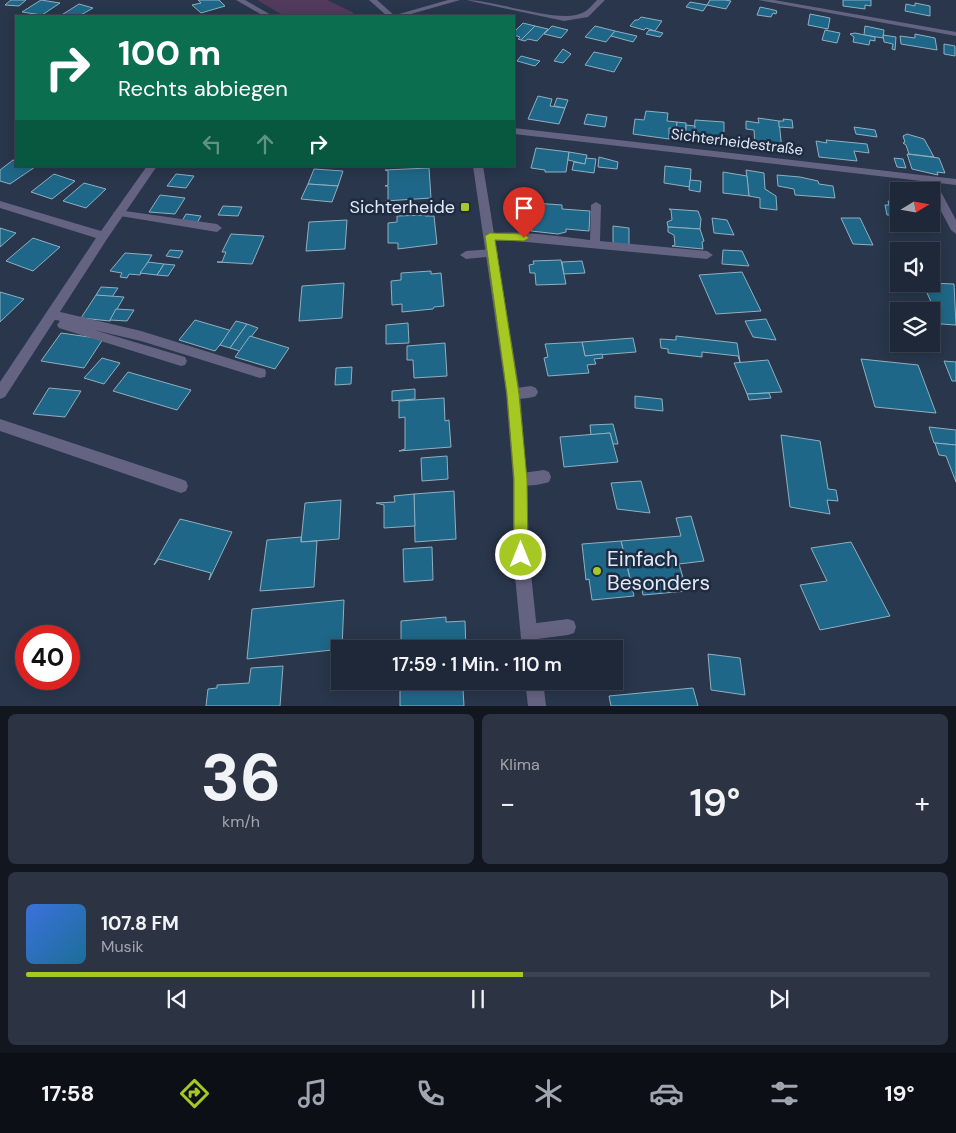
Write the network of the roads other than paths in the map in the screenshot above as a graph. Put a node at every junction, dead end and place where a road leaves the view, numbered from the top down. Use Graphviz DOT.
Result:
graph roads {
  1 [pos="240,0"];
  2 [pos="373,0"];
  3 [pos="456,0"];
  4 [pos="470,0"];
  5 [pos="601,0"];
  6 [pos="766,0"];
  7 [pos="258,14"];
  8 [pos="390,15"];
  9 [pos="400,15"];
  10 [pos="956,34"];
  11 [pos="515,131"];
  12 [pos="151,167"];
  13 [pos="478,167"];
  14 [pos="928,179"];
  15 [pos="956,182"];
  16 [pos="0,204"];
  17 [pos="596,205"];
  18 [pos="118,214"];
  19 [pos="217,228"];
  20 [pos="956,230"];
  21 [pos="103,236"];
  22 [pos="490,236"];
  23 [pos="595,244"];
  24 [pos="493,253"];
  25 [pos="466,255"];
  26 [pos="707,255"];
  27 [pos="50,318"];
  28 [pos="181,361"];
  29 [pos="260,373"];
  30 [pos="531,392"];
  31 [pos="0,394"];
  32 [pos="513,394"];
  33 [pos="0,425"];
  34 [pos="544,477"];
  35 [pos="520,479"];
  36 [pos="180,486"];
  37 [pos="568,627"];
  38 [pos="528,632"];
  39 [pos="529,640"];
  40 [pos="535,690"];
  41 [pos="537,706"];
  1 -- 7 [label="street"];
  2 -- 8 [label="street"];
  3 -- 9 [label="street"];
  4 -- 5 [label="street"];
  6 -- 10 [label="street"];
  11 -- 14 [label="street, Sichterheidestraße"];
  12 -- 18 [label="street"];
  13 -- 22 [label="street"];
  14 -- 15 [label="street, Sichterheidestraße"];
  14 -- 20 [label="street"];
  16 -- 21 [label="street"];
  17 -- 23 [label="street"];
  18 -- 19 [label="street"];
  18 -- 21 [label="street"];
  21 -- 27 [label="street"];
  22 -- 23 [label="street"];
  22 -- 24 [label="street"];
  23 -- 26 [label="street"];
  24 -- 25 [label="street"];
  24 -- 32 [label="street"];
  27 -- 28 [label="street"];
  27 -- 29 [label="street"];
  27 -- 31 [label="street"];
  30 -- 32 [label="street"];
  32 -- 35 [label="street"];
  33 -- 36 [label="street"];
  34 -- 35 [label="street"];
  35 -- 38 [label="street"];
  37 -- 38 [label="street"];
  38 -- 39 [label="street"];
  40 -- 41 [label="street"];
}
